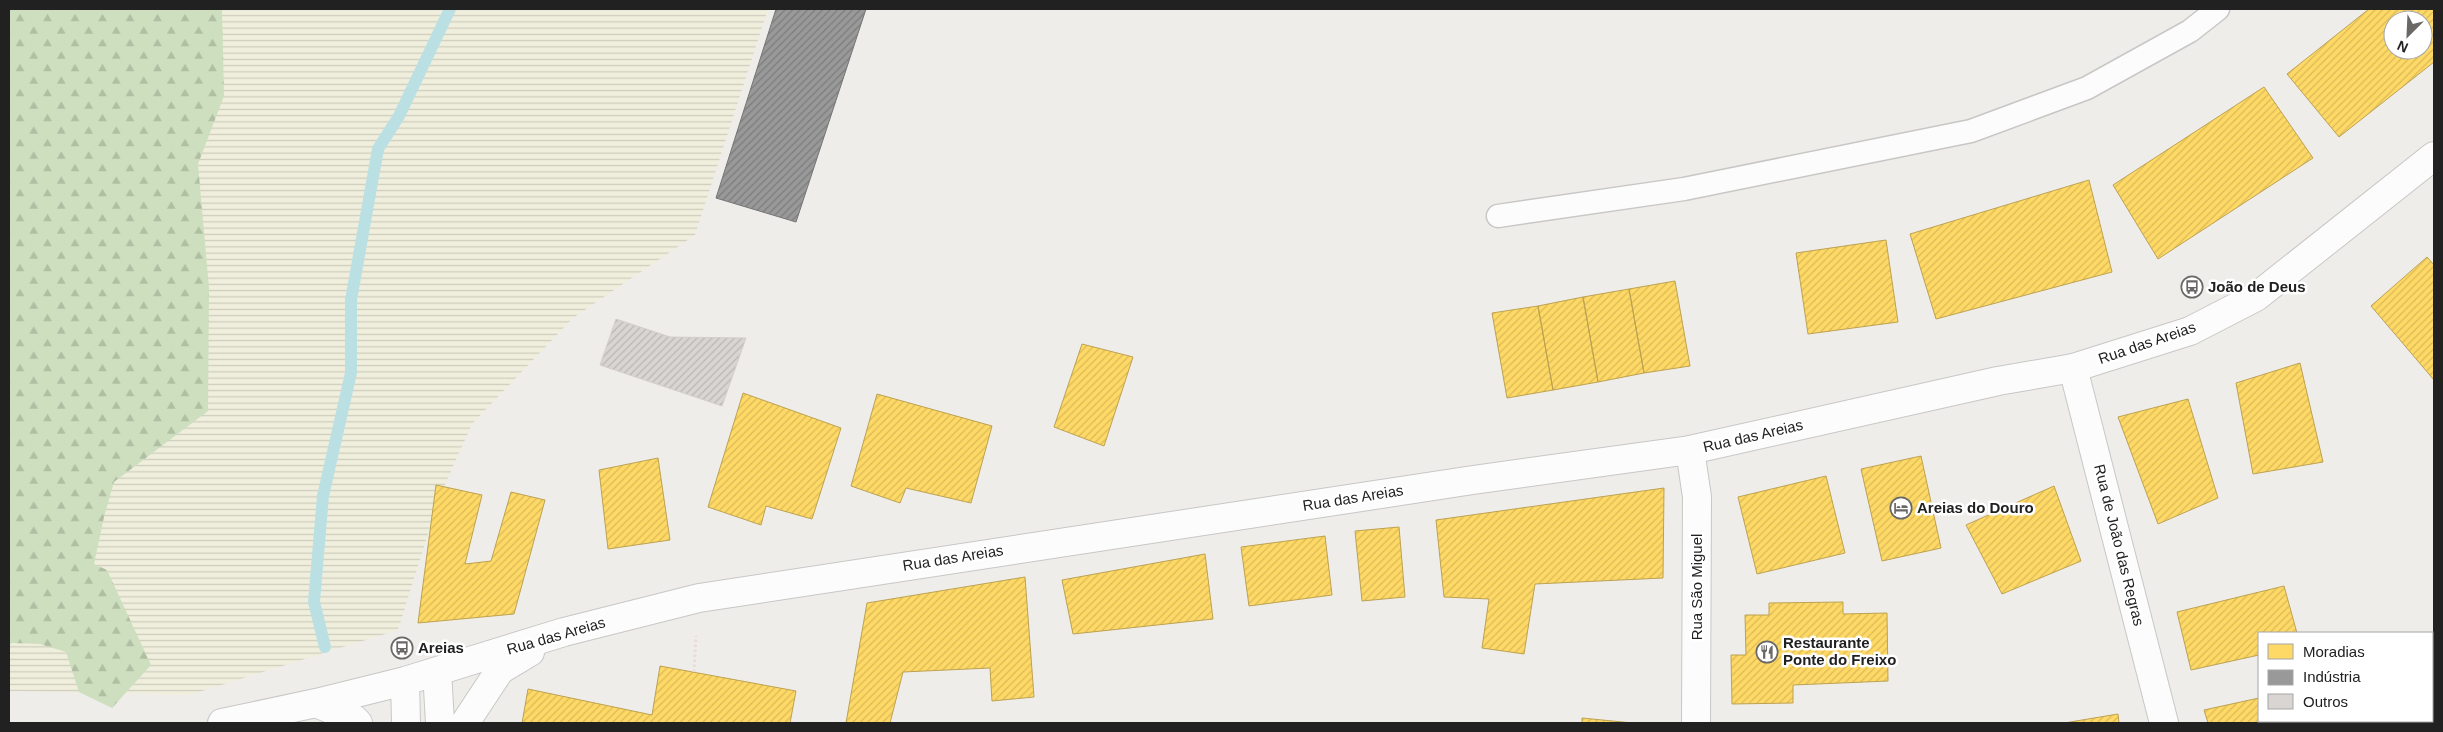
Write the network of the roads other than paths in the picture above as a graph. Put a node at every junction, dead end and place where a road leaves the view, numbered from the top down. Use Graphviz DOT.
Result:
graph roads {
  1 [pos="2218,9"];
  2 [pos="2434,156"];
  3 [pos="1498,216"];
  4 [pos="2073,368"];
  5 [pos="1690,450"];
  6 [pos="564,632"];
  7 [pos="436,671"];
  8 [pos="404,681"];
  9 [pos="316,703"];
  10 [pos="222,723"];
  11 [pos="358,723"];
  12 [pos="406,723"];
  13 [pos="440,723"];
  14 [pos="465,723"];
  15 [pos="1696,723"];
  16 [pos="2164,723"];
  1 -- 3 [label="lane"];
  2 -- 4 [label="street, Rua das Areias"];
  4 -- 5 [label="street, Rua das Areias"];
  4 -- 16 [label="street, Rua de João das Regras"];
  5 -- 6 [label="street, Rua das Areias"];
  5 -- 15 [label="street, Rua São Miguel"];
  6 -- 7 [label="street, Rua das Areias"];
  6 -- 14 [label="street"];
  7 -- 8 [label="street, Rua das Areias"];
  7 -- 13 [label="street"];
  8 -- 9 [label="street, Rua das Areias"];
  8 -- 12 [label="street"];
  9 -- 10 [label="street, Rua das Areias"];
  9 -- 11 [label="street"];
}
